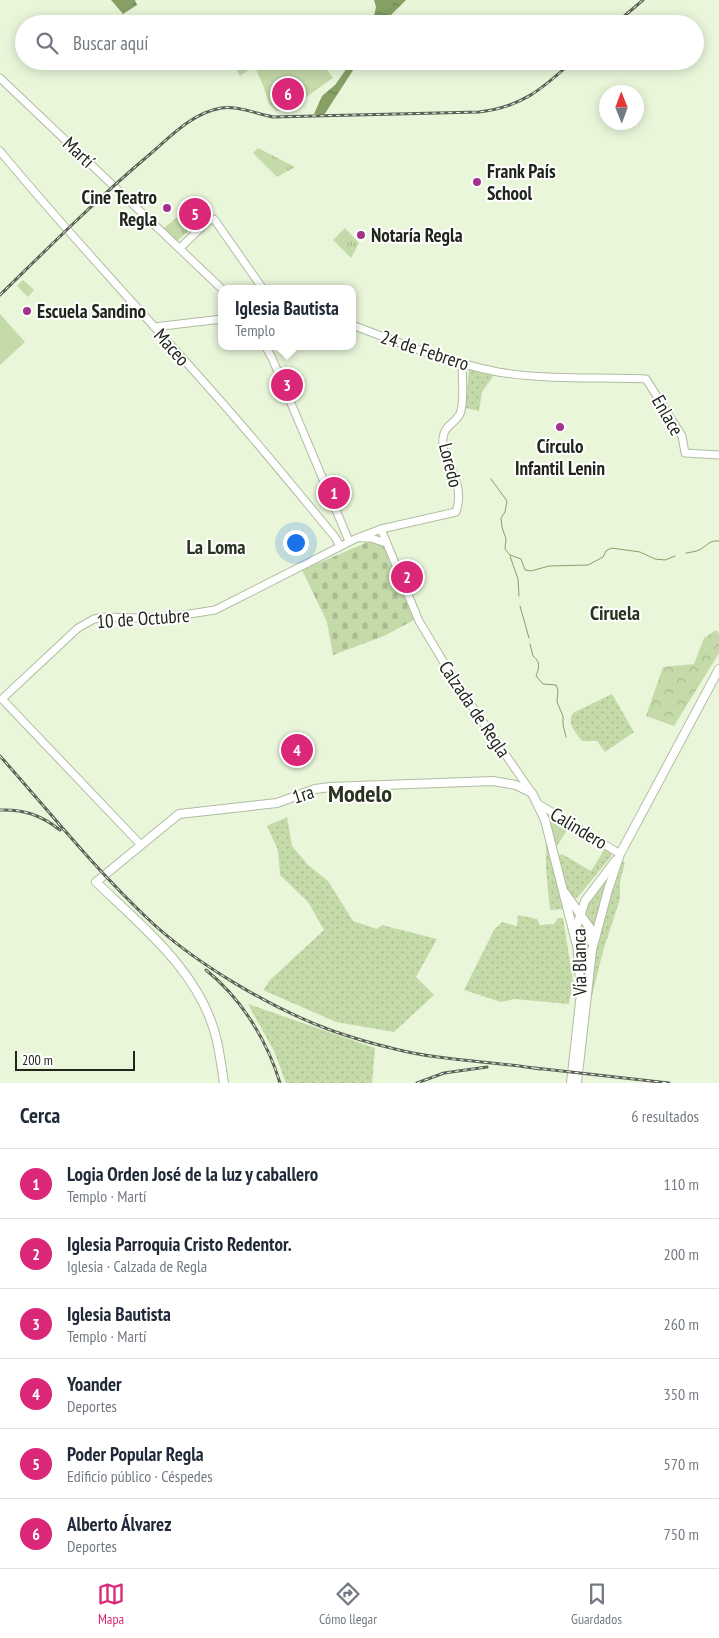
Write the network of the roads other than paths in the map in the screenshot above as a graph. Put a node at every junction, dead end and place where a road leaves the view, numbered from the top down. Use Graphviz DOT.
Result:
graph roads {
  1 [pos="0,78"];
  2 [pos="0,151"];
  3 [pos="180,248"];
  4 [pos="218,285"];
  5 [pos="261,285"];
  6 [pos="218,319"];
  7 [pos="356,326"];
  8 [pos="154,327"];
  9 [pos="267,350"];
  10 [pos="462,364"];
  11 [pos="646,379"];
  12 [pos="682,436"];
  13 [pos="699,452"];
  14 [pos="719,455"];
  15 [pos="456,512"];
  16 [pos="381,529"];
  17 [pos="344,531"];
  18 [pos="355,539"];
  19 [pos="386,543"];
  20 [pos="340,546"];
  21 [pos="719,669"];
  22 [pos="532,793"];
  23 [pos="537,803"];
  24 [pos="141,845"];
  25 [pos="620,854"];
  26 [pos="564,891"];
  27 [pos="571,900"];
  28 [pos="585,901"];
  29 [pos="580,913"];
  30 [pos="576,942"];
  31 [pos="592,950"];
  32 [pos="224,1083"];
  33 [pos="571,1083"];
  34 [pos="577,1083"];
  1 -- 3 [label="main road, Martí"];
  2 -- 8 [label="main road, Maceo"];
  3 -- 4 [label="main road, Martí"];
  3 -- 5 [label="main road"];
  6 -- 8 [label="main road"];
  7 -- 10 [label="main road, 24 de Febrero"];
  8 -- 20 [label="main road, Maceo"];
  9 -- 17 [label="main road"];
  10 -- 11 [label="main road, 24 de Febrero"];
  10 -- 15 [label="main road, Loredo"];
  11 -- 12 [label="main road, Enlace"];
  12 -- 13 [label="main road"];
  12 -- 13 [label="main road, Enlace"];
  13 -- 14 [label="main road"];
  15 -- 16 [label="main road, 10 de Octubre"];
  16 -- 18 [label="main road, 10 de Octubre"];
  16 -- 19 [label="main road, Calzada de Regla"];
  17 -- 18 [label="main road"];
  17 -- 18 [label="main road"];
  18 -- 19 [label="main road"];
  18 -- 20 [label="main road, 10 de Octubre"];
  19 -- 22 [label="main road, Calzada de Regla"];
  20 -- 24 [label="main road, 10 de Octubre"];
  21 -- 25 [label="main road, Vía Blanca"];
  22 -- 23 [label="main road, Calzada de Regla"];
  22 -- 24 [label="main road, 1ra"];
  23 -- 25 [label="main road, Calindero"];
  23 -- 26 [label="main road, Calzada de Regla"];
  24 -- 32 [label="main road, 1ra"];
  25 -- 28 [label="main road, Vía Blanca"];
  25 -- 31 [label="main road, Vía Blanca"];
  26 -- 27 [label="main road"];
  26 -- 30 [label="main road, Calzada de Regla"];
  27 -- 28 [label="main road"];
  27 -- 29 [label="main road"];
  28 -- 29 [label="main road, Vía Blanca"];
  29 -- 30 [label="main road, Vía Blanca"];
  29 -- 31 [label="main road"];
  30 -- 33 [label="main road, Vía Blanca"];
  31 -- 34 [label="main road, Vía Blanca"];
}
